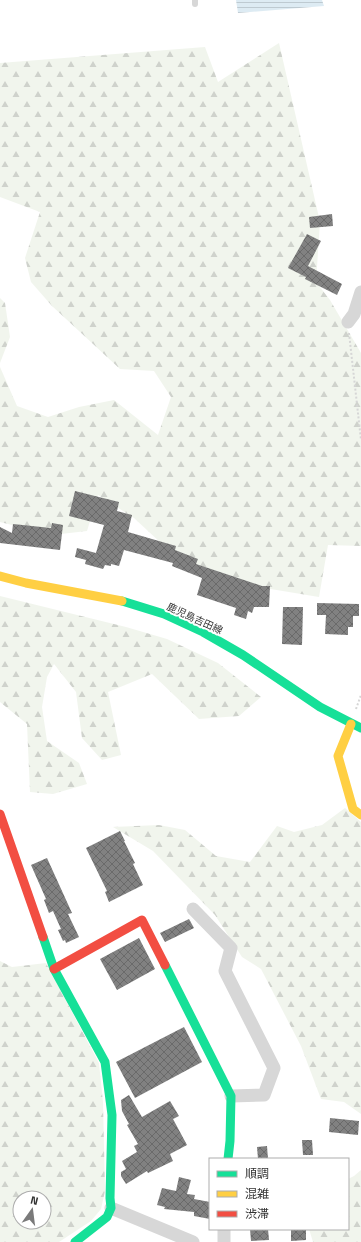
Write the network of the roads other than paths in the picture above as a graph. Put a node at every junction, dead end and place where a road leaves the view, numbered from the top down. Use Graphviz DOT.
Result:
graph roads {
  1 [pos="361,292"];
  2 [pos="348,322"];
  3 [pos="0,576"];
  4 [pos="351,724"];
  5 [pos="361,728"];
  6 [pos="0,814"];
  7 [pos="361,815"];
  8 [pos="193,909"];
  9 [pos="54,969"];
  10 [pos="231,1096"];
  11 [pos="228,1158"];
  12 [pos="110,1208"];
  13 [pos="224,1230"];
  14 [pos="75,1242"];
  15 [pos="193,1242"];
  16 [pos="224,1242"];
  1 -- 2 [label="street"];
  3 -- 4 [label="street, 鹿児島吉田線"];
  4 -- 5 [label="street, 鹿児島吉田線"];
  4 -- 7 [label="street"];
  6 -- 9 [label="street"];
  8 -- 10 [label="street"];
  9 -- 10 [label="street"];
  9 -- 12 [label="street"];
  10 -- 11 [label="street"];
  12 -- 14 [label="street"];
  12 -- 15 [label="street"];
  13 -- 16 [label="street"];
}
